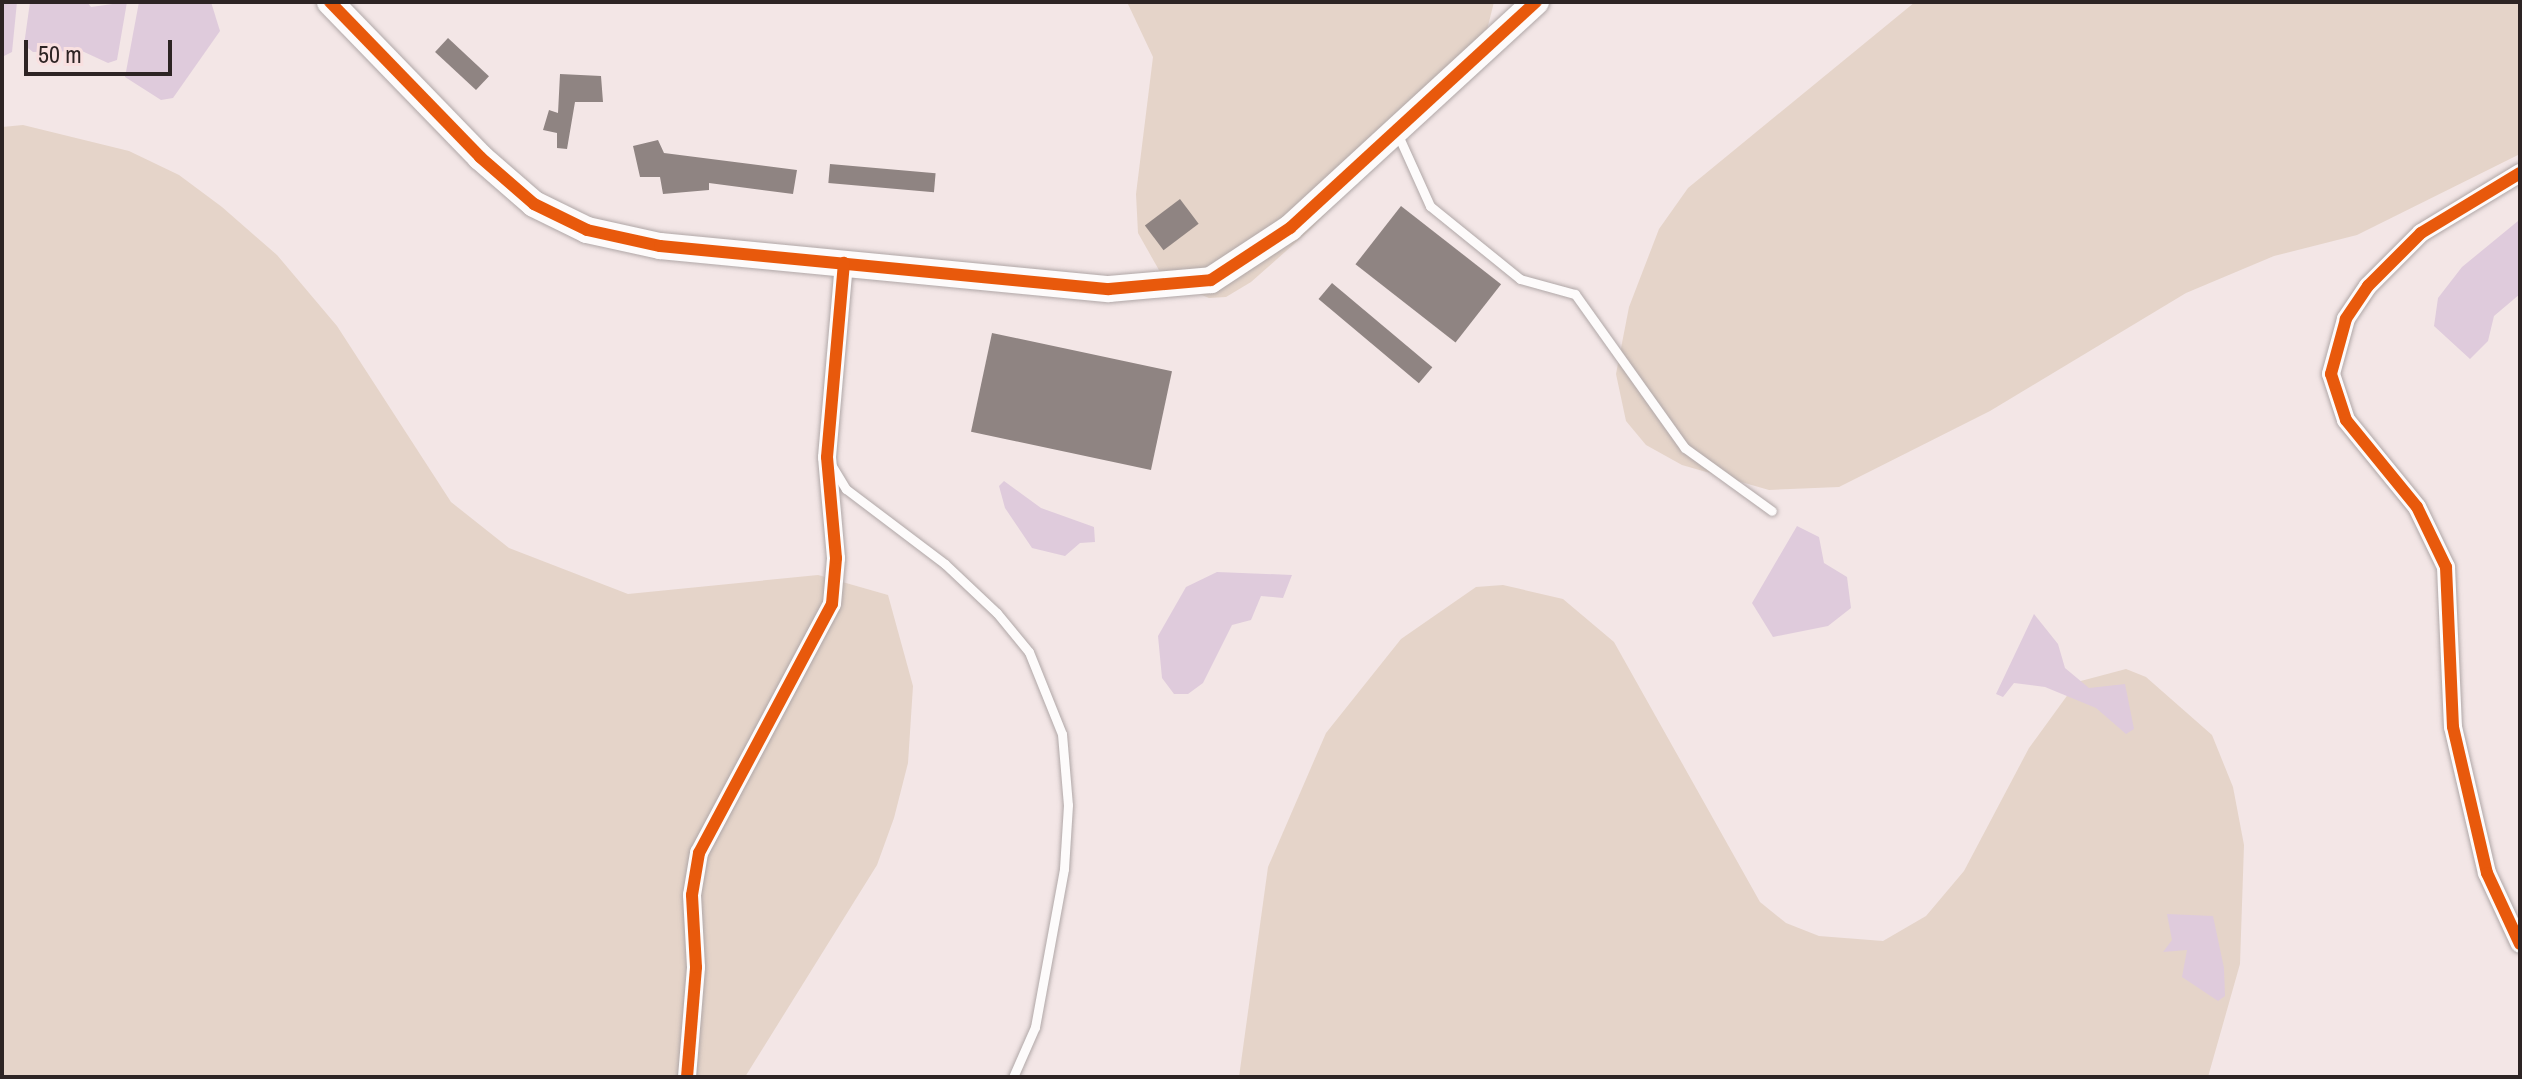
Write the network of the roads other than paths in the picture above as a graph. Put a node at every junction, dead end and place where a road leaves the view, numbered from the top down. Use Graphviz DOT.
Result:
graph roads {
  1 [pos="330,2"];
  2 [pos="1536,2"];
  3 [pos="1396,131"];
  4 [pos="2520,173"];
  5 [pos="844,263"];
  6 [pos="827,457"];
  7 [pos="1772,511"];
  8 [pos="2520,944"];
  9 [pos="687,1077"];
  10 [pos="1013,1077"];
  1 -- 5 [label="street"];
  2 -- 3 [label="street"];
  3 -- 5 [label="street"];
  3 -- 7 [label="lane"];
  4 -- 8 [label="street"];
  5 -- 6 [label="street"];
  6 -- 9 [label="street"];
  6 -- 10 [label="lane"];
}
